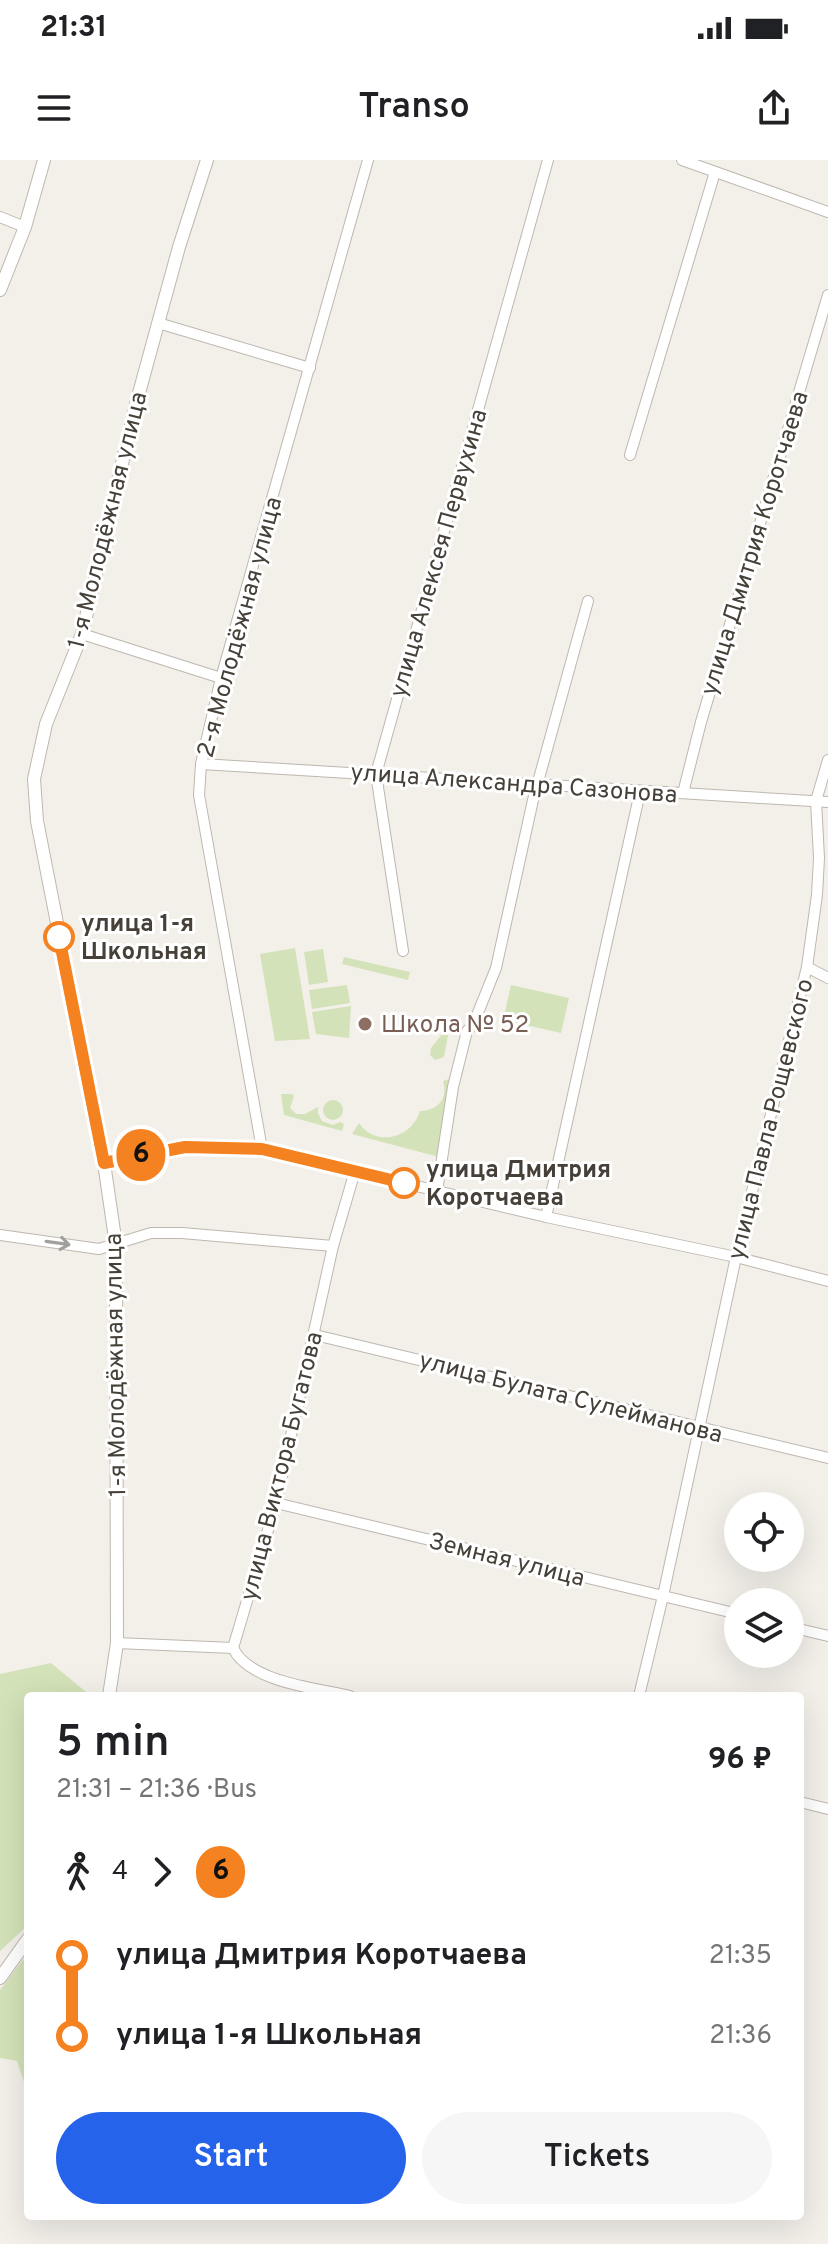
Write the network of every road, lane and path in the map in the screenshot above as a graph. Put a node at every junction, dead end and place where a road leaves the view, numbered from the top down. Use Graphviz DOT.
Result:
graph roads {
  1 [pos="44,160"];
  2 [pos="207,160"];
  3 [pos="368,160"];
  4 [pos="548,160"];
  5 [pos="682,160"];
  6 [pos="715,172"];
  7 [pos="828,212"];
  8 [pos="0,217"];
  9 [pos="25,227"];
  10 [pos="0,290"];
  11 [pos="828,295"];
  12 [pos="158,323"];
  13 [pos="310,368"];
  14 [pos="630,455"];
  15 [pos="588,601"];
  16 [pos="82,634"];
  17 [pos="221,678"];
  18 [pos="828,760"];
  19 [pos="201,764"];
  20 [pos="376,774"];
  21 [pos="538,785"];
  22 [pos="640,792"];
  23 [pos="683,793"];
  24 [pos="816,801"];
  25 [pos="828,802"];
  26 [pos="403,951"];
  27 [pos="807,967"];
  28 [pos="828,978"];
  29 [pos="262,1149"];
  30 [pos="104,1163"];
  31 [pos="355,1171"];
  32 [pos="437,1191"];
  33 [pos="546,1217"];
  34 [pos="0,1235"];
  35 [pos="116,1245"];
  36 [pos="333,1246"];
  37 [pos="736,1257"];
  38 [pos="828,1281"];
  39 [pos="315,1335"];
  40 [pos="698,1429"];
  41 [pos="828,1458"];
  42 [pos="276,1503"];
  43 [pos="663,1596"];
  44 [pos="724,1611"];
  45 [pos="804,1630"];
  46 [pos="828,1636"];
  47 [pos="117,1643"];
  48 [pos="233,1648"];
  49 [pos="110,1692"];
  50 [pos="334,1692"];
  51 [pos="640,1692"];
  52 [pos="804,1803"];
  53 [pos="828,1809"];
  54 [pos="24,1945"];
  55 [pos="0,1978"];
  1 -- 9 [label="street"];
  2 -- 12 [label="street, 1-я Молодёжная улица"];
  3 -- 13 [label="street, 2-я Молодёжная улица"];
  4 -- 20 [label="street, улица Алексея Первухина"];
  5 -- 6 [label="street"];
  6 -- 7 [label="street"];
  6 -- 14 [label="street"];
  8 -- 9 [label="street"];
  9 -- 10 [label="street"];
  11 -- 23 [label="street, улица Дмитрия Коротчаева"];
  12 -- 13 [label="street"];
  12 -- 16 [label="street, 1-я Молодёжная улица"];
  13 -- 17 [label="street, 2-я Молодёжная улица"];
  15 -- 21 [label="street"];
  16 -- 17 [label="street"];
  16 -- 30 [label="street, 1-я Молодёжная улица"];
  17 -- 19 [label="street, 2-я Молодёжная улица"];
  18 -- 24 [label="street, улица Павла Рощевского"];
  19 -- 20 [label="street, улица Александра Сазонова"];
  19 -- 29 [label="street, 2-я Молодёжная улица"];
  20 -- 21 [label="street, улица Александра Сазонова"];
  20 -- 26 [label="street, улица Алексея Первухина"];
  21 -- 22 [label="street, улица Александра Сазонова"];
  21 -- 32 [label="street"];
  22 -- 23 [label="street, улица Александра Сазонова"];
  22 -- 33 [label="street"];
  23 -- 24 [label="street, улица Александра Сазонова"];
  24 -- 25 [label="street, улица Александра Сазонова"];
  24 -- 27 [label="street, улица Павла Рощевского"];
  27 -- 28 [label="street"];
  27 -- 37 [label="street, улица Павла Рощевского"];
  29 -- 30 [label="street"];
  29 -- 31 [label="street"];
  30 -- 35 [label="street, 1-я Молодёжная улица"];
  31 -- 32 [label="street"];
  31 -- 36 [label="street, улица Виктора Бугатова"];
  32 -- 33 [label="street"];
  33 -- 37 [label="street"];
  34 -- 35 [label="street, one-way"];
  35 -- 36 [label="street"];
  35 -- 47 [label="street, 1-я Молодёжная улица"];
  36 -- 39 [label="street, улица Виктора Бугатова"];
  37 -- 38 [label="street"];
  37 -- 40 [label="street, улица Павла Рощевского"];
  39 -- 40 [label="street, улица Булата Сулейманова"];
  39 -- 42 [label="street, улица Виктора Бугатова"];
  40 -- 41 [label="street, улица Булата Сулейманова"];
  40 -- 43 [label="street, улица Павла Рощевского"];
  42 -- 43 [label="street, Земная улица"];
  42 -- 48 [label="street, улица Виктора Бугатова"];
  43 -- 44 [label="street, Земная улица"];
  43 -- 51 [label="street, улица Павла Рощевского"];
  45 -- 46 [label="street"];
  47 -- 48 [label="street"];
  47 -- 49 [label="street, 1-я Молодёжная улица"];
  48 -- 50 [label="street"];
  52 -- 53 [label="street"];
  54 -- 55 [label="street"];
}
